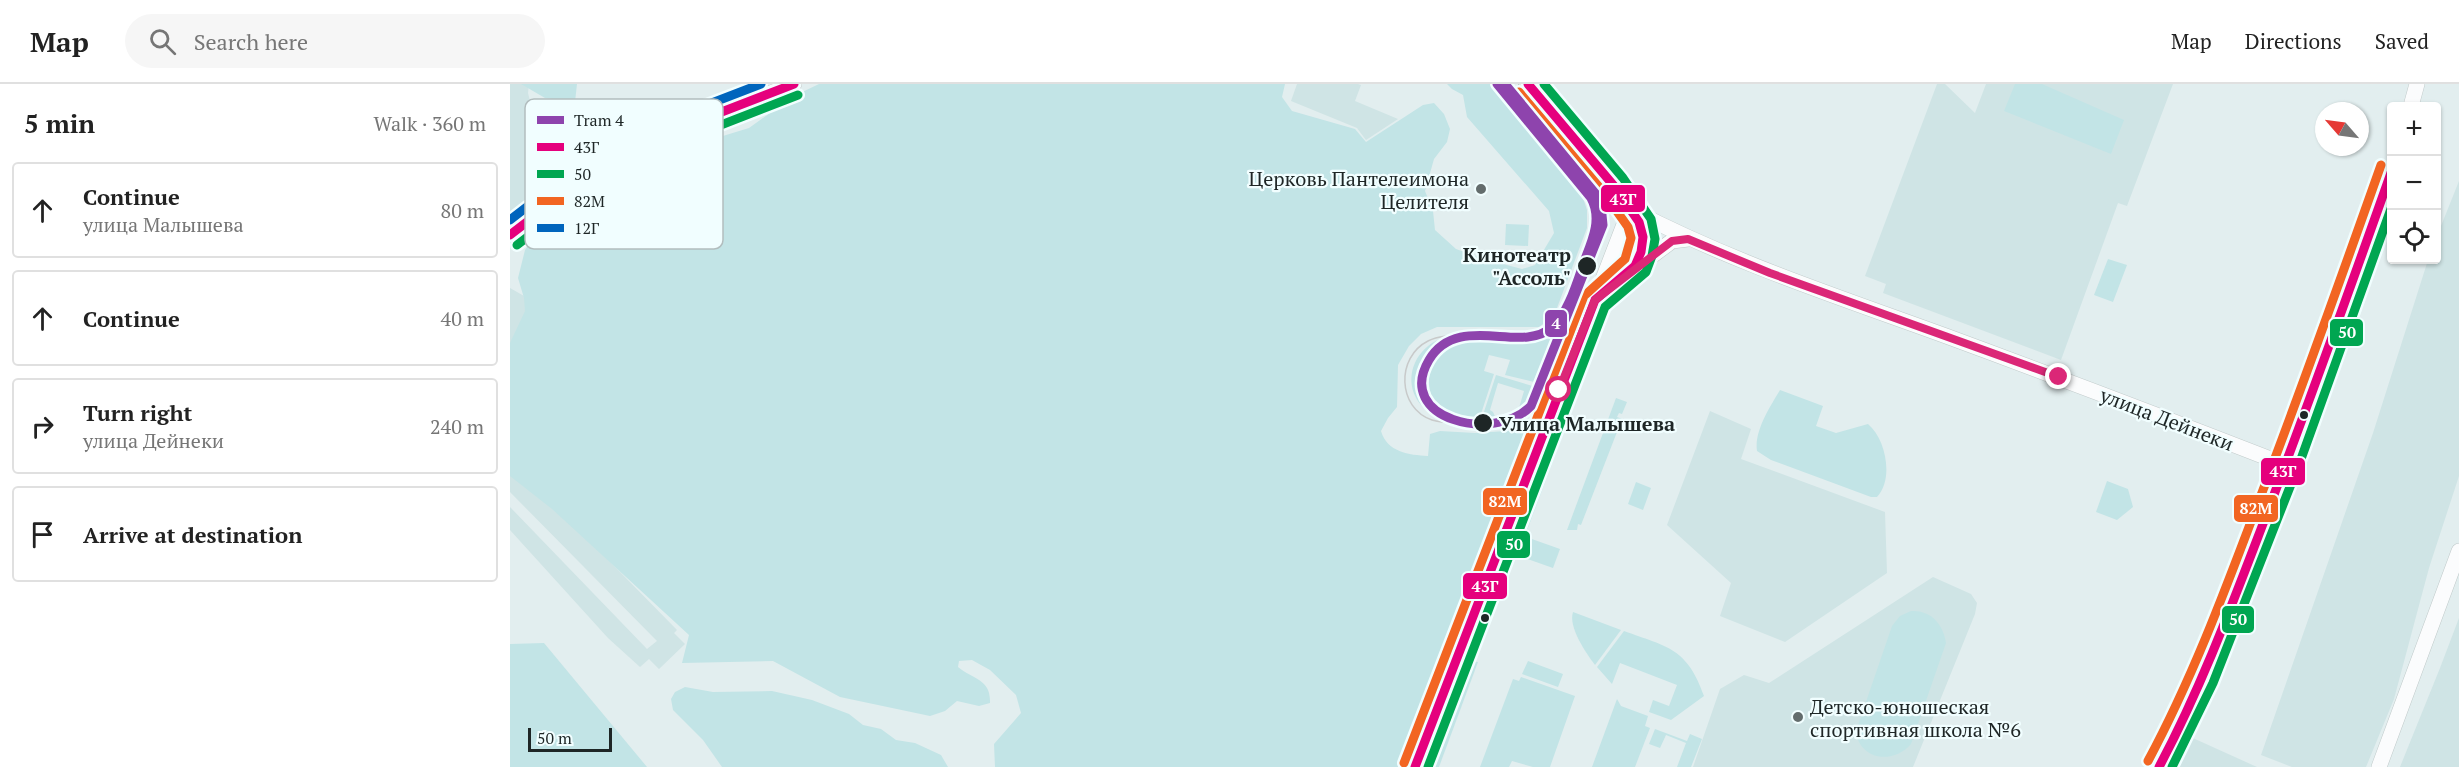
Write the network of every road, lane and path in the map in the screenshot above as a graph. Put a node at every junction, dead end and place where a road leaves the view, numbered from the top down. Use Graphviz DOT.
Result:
graph roads {
  1 [pos="794,84"];
  2 [pos="1528,84"];
  3 [pos="2417,84"];
  4 [pos="2412,102"];
  5 [pos="723,110"];
  6 [pos="2387,180"];
  7 [pos="1630,209"];
  8 [pos="525,224"];
  9 [pos="510,236"];
  10 [pos="1684,237"];
  11 [pos="1624,277"];
  12 [pos="1595,300"];
  13 [pos="2286,465"];
  14 [pos="2459,551"];
  15 [pos="1415,767"];
  16 [pos="2159,767"];
  17 [pos="2379,767"];
  1 -- 5 [label="street"];
  2 -- 7 [label="main road, улица Дейнеки"];
  3 -- 4 [label="street"];
  6 -- 13 [label="street"];
  7 -- 10 [label="street, улица Дейнеки"];
  7 -- 11 [label="street"];
  7 -- 12 [label="street"];
  8 -- 9 [label="street"];
  10 -- 11 [label="street"];
  10 -- 13 [label="street, улица Дейнеки"];
  11 -- 12 [label="street"];
  12 -- 15 [label="street"];
  13 -- 16 [label="street"];
  14 -- 17 [label="street"];
}
